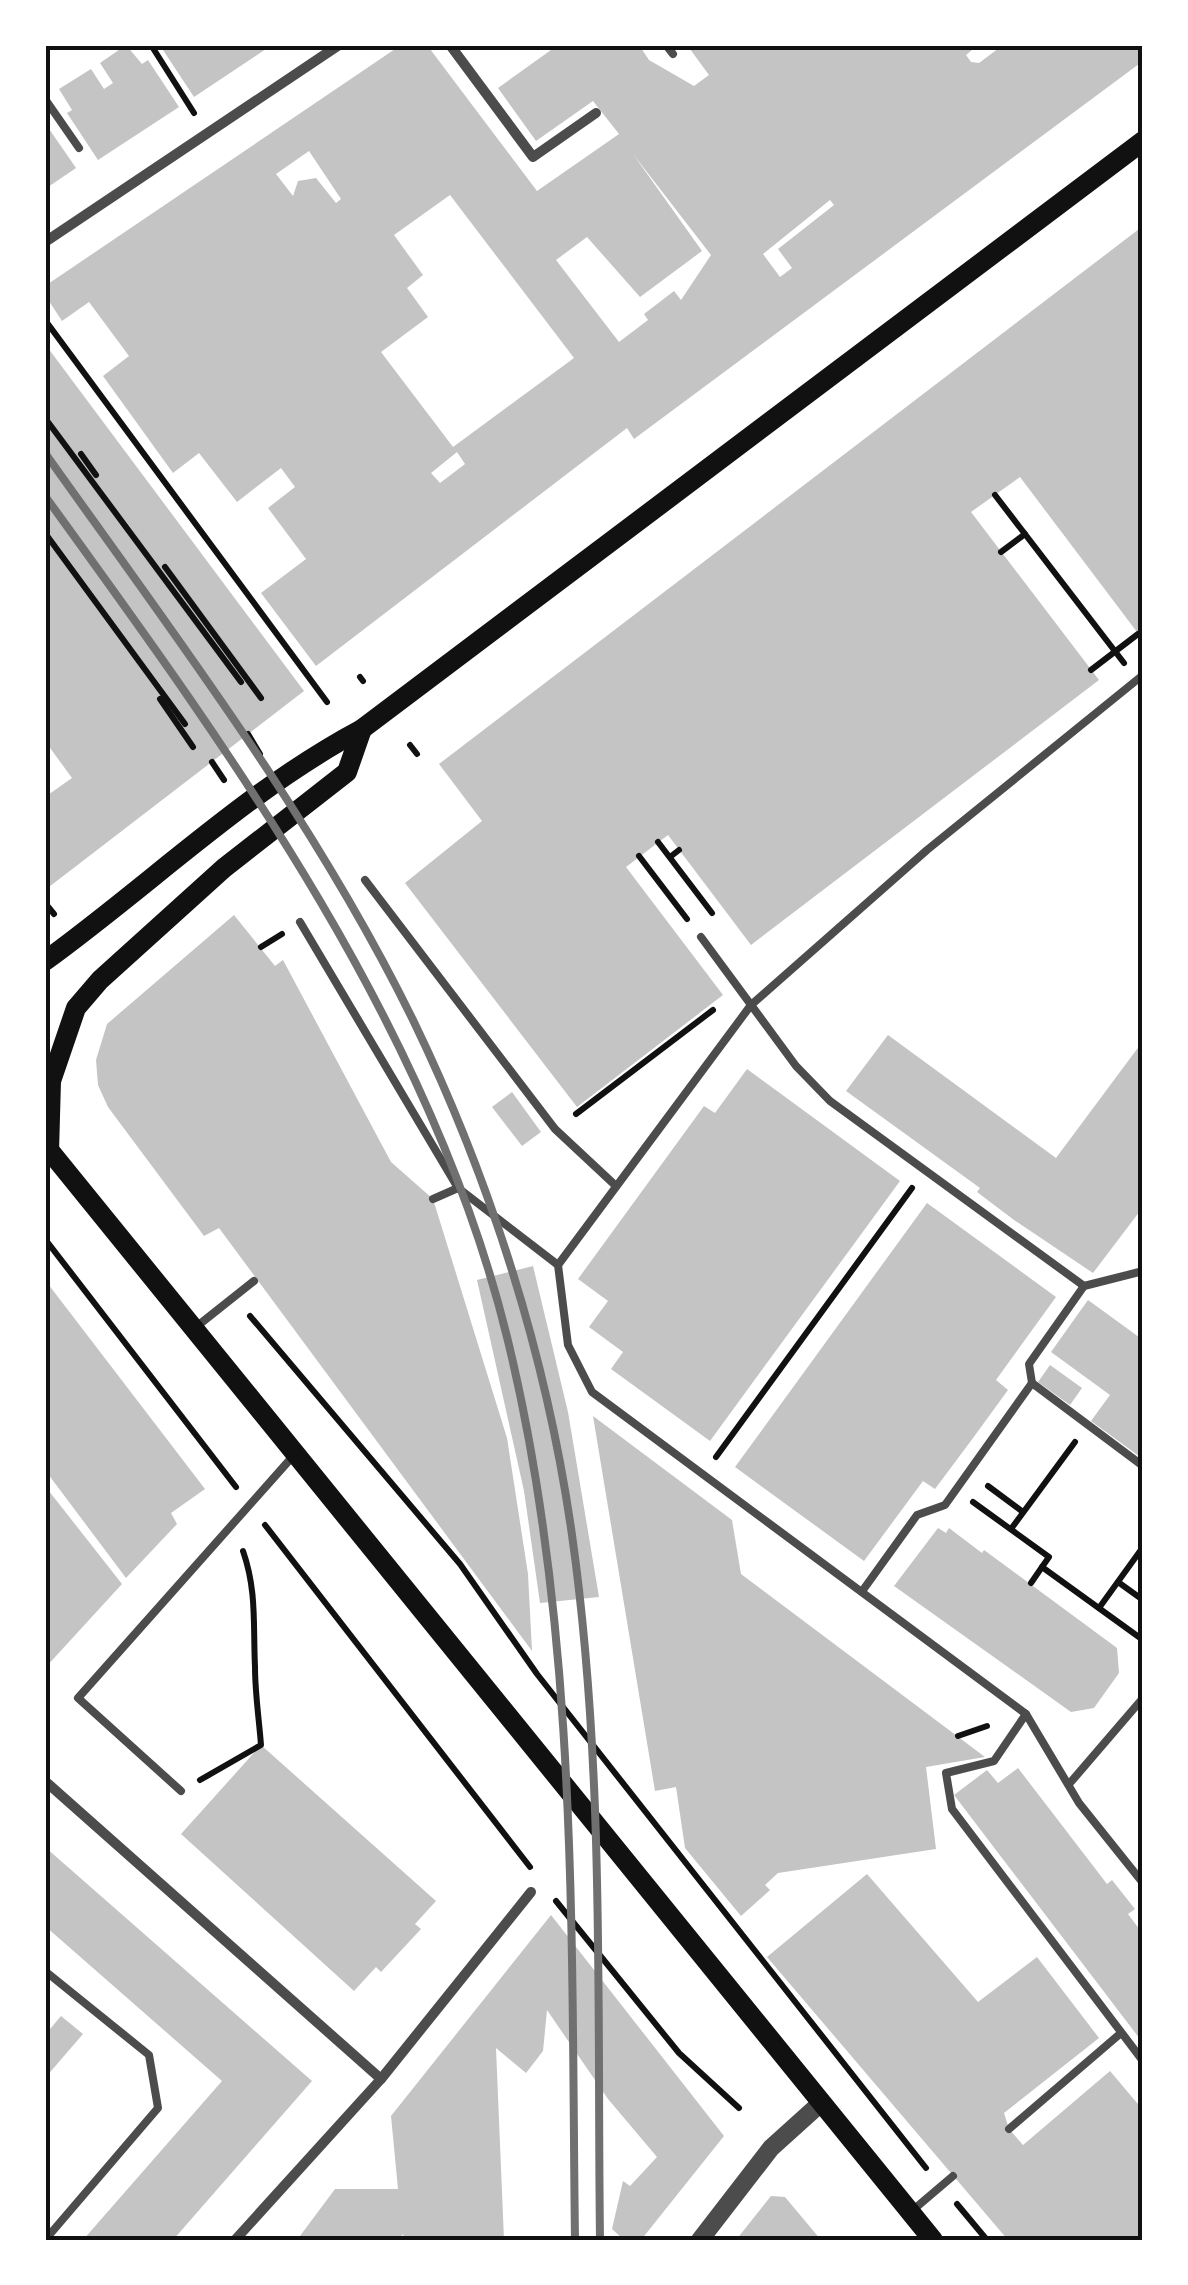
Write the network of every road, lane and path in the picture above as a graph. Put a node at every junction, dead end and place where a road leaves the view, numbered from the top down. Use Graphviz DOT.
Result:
graph roads {
  1 [pos="151,45"];
  2 [pos="450,45"];
  3 [pos="666,45"];
  4 [pos="334,46"];
  5 [pos="674,54"];
  6 [pos="45,100"];
  7 [pos="596,113"];
  8 [pos="206,131"];
  9 [pos="1143,141"];
  10 [pos="79,148"];
  11 [pos="45,242"];
  12 [pos="45,320"];
  13 [pos="45,418"];
  14 [pos="82,454"];
  15 [pos="96,475"];
  16 [pos="995,494"];
  17 [pos="45,533"];
  18 [pos="1025,534"];
  19 [pos="1001,552"];
  20 [pos="165,568"];
  21 [pos="1138,634"];
  22 [pos="1115,652"];
  23 [pos="1091,670"];
  24 [pos="1140,677"];
  25 [pos="240,682"];
  26 [pos="260,698"];
  27 [pos="160,699"];
  28 [pos="327,702"];
  29 [pos="185,724"];
  30 [pos="362,729"];
  31 [pos="248,734"];
  32 [pos="410,745"];
  33 [pos="193,747"];
  34 [pos="260,754"];
  35 [pos="417,754"];
  36 [pos="212,762"];
  37 [pos="224,780"];
  38 [pos="658,842"];
  39 [pos="679,850"];
  40 [pos="639,856"];
  41 [pos="670,857"];
  42 [pos="364,880"];
  43 [pos="300,922"];
  44 [pos="724,928"];
  45 [pos="700,937"];
  46 [pos="45,961"];
  47 [pos="739,990"];
  48 [pos="751,1005"];
  49 [pos="555,1130"];
  50 [pos="47,1148"];
  51 [pos="926,1170"];
  52 [pos="616,1186"];
  53 [pos="458,1188"];
  54 [pos="433,1200"];
  55 [pos="45,1239"];
  56 [pos="558,1265"];
  57 [pos="1143,1271"];
  58 [pos="254,1281"];
  59 [pos="1084,1286"];
  60 [pos="233,1296"];
  61 [pos="196,1328"];
  62 [pos="1032,1383"];
  63 [pos="1087,1424"];
  64 [pos="297,1451"];
  65 [pos="1143,1466"];
  66 [pos="969,1472"];
  67 [pos="703,1474"];
  68 [pos="956,1490"];
  69 [pos="250,1505"];
  70 [pos="1023,1512"];
  71 [pos="1010,1530"];
  72 [pos="239,1541"];
  73 [pos="1143,1548"];
  74 [pos="1042,1567"];
  75 [pos="1118,1582"];
  76 [pos="1030,1583"];
  77 [pos="863,1590"];
  78 [pos="1143,1600"];
  79 [pos="1099,1608"];
  80 [pos="1143,1640"];
  81 [pos="1143,1698"];
  82 [pos="1026,1714"];
  83 [pos="45,1781"];
  84 [pos="1070,1783"];
  85 [pos="181,1791"];
  86 [pos="532,1871"];
  87 [pos="1143,1883"];
  88 [pos="531,1892"];
  89 [pos="553,1898"];
  90 [pos="45,1971"];
  91 [pos="1122,2033"];
  92 [pos="1143,2062"];
  93 [pos="381,2078"];
  94 [pos="822,2102"];
  95 [pos="739,2108"];
  96 [pos="1009,2129"];
  97 [pos="953,2176"];
  98 [pos="941,2186"];
  99 [pos="910,2213"];
  100 [pos="45,2240"];
  101 [pos="235,2240"];
  102 [pos="700,2240"];
  103 [pos="932,2240"];
  104 [pos="987,2240"];
  1 -- 8 [label="path"];
  2 -- 7 [label="street"];
  3 -- 5 [label="lane"];
  4 -- 8 [label="street"];
  6 -- 10 [label="lane"];
  8 -- 11 [label="street"];
  9 -- 30 [label="main road"];
  12 -- 28 [label="path"];
  13 -- 25 [label="path"];
  14 -- 15 [label="path"];
  16 -- 18 [label="path"];
  17 -- 29 [label="path"];
  18 -- 19 [label="path"];
  18 -- 22 [label="path"];
  20 -- 26 [label="path"];
  21 -- 22 [label="path"];
  22 -- 23 [label="path"];
  22 -- 24 [label="path"];
  24 -- 48 [label="lane"];
  27 -- 33 [label="path"];
  30 -- 46 [label="main road"];
  30 -- 50 [label="main road"];
  31 -- 34 [label="path"];
  32 -- 35 [label="path"];
  36 -- 37 [label="path"];
  38 -- 41 [label="path"];
  39 -- 41 [label="path"];
  40 -- 45 [label="path"];
  41 -- 44 [label="path"];
  42 -- 49 [label="lane"];
  43 -- 53 [label="lane"];
  45 -- 47 [label="lane"];
  47 -- 48 [label="lane"];
  47 -- 49 [label="path"];
  48 -- 51 [label="lane"];
  48 -- 52 [label="lane"];
  49 -- 52 [label="lane"];
  50 -- 61 [label="main road"];
  51 -- 59 [label="lane"];
  51 -- 67 [label="path"];
  52 -- 56 [label="lane"];
  53 -- 54 [label="lane"];
  53 -- 56 [label="lane"];
  55 -- 69 [label="path"];
  56 -- 67 [label="lane"];
  57 -- 59 [label="lane"];
  58 -- 60 [label="lane"];
  59 -- 62 [label="lane"];
  60 -- 61 [label="lane"];
  60 -- 98 [label="path"];
  61 -- 64 [label="main road"];
  62 -- 63 [label="lane"];
  62 -- 66 [label="lane"];
  63 -- 65 [label="lane"];
  63 -- 70 [label="path"];
  64 -- 69 [label="lane"];
  64 -- 94 [label="main road"];
  66 -- 68 [label="lane"];
  66 -- 70 [label="path"];
  67 -- 77 [label="lane"];
  68 -- 71 [label="path"];
  68 -- 77 [label="lane"];
  69 -- 85 [label="lane"];
  69 -- 86 [label="path"];
  70 -- 71 [label="path"];
  71 -- 74 [label="path"];
  72 -- 85 [label="path"];
  73 -- 75 [label="path"];
  74 -- 76 [label="path"];
  74 -- 79 [label="path"];
  75 -- 78 [label="path"];
  75 -- 79 [label="path"];
  77 -- 82 [label="lane"];
  79 -- 80 [label="path"];
  81 -- 84 [label="lane"];
  82 -- 84 [label="lane"];
  82 -- 91 [label="lane"];
  83 -- 93 [label="street"];
  84 -- 87 [label="lane"];
  88 -- 93 [label="street"];
  89 -- 95 [label="path"];
  90 -- 100 [label="lane"];
  91 -- 92 [label="lane"];
  91 -- 96 [label="lane"];
  93 -- 101 [label="street"];
  94 -- 99 [label="main road"];
  94 -- 102 [label="street"];
  97 -- 98 [label="lane"];
  98 -- 99 [label="lane"];
  98 -- 104 [label="path"];
  99 -- 103 [label="main road"];
}
